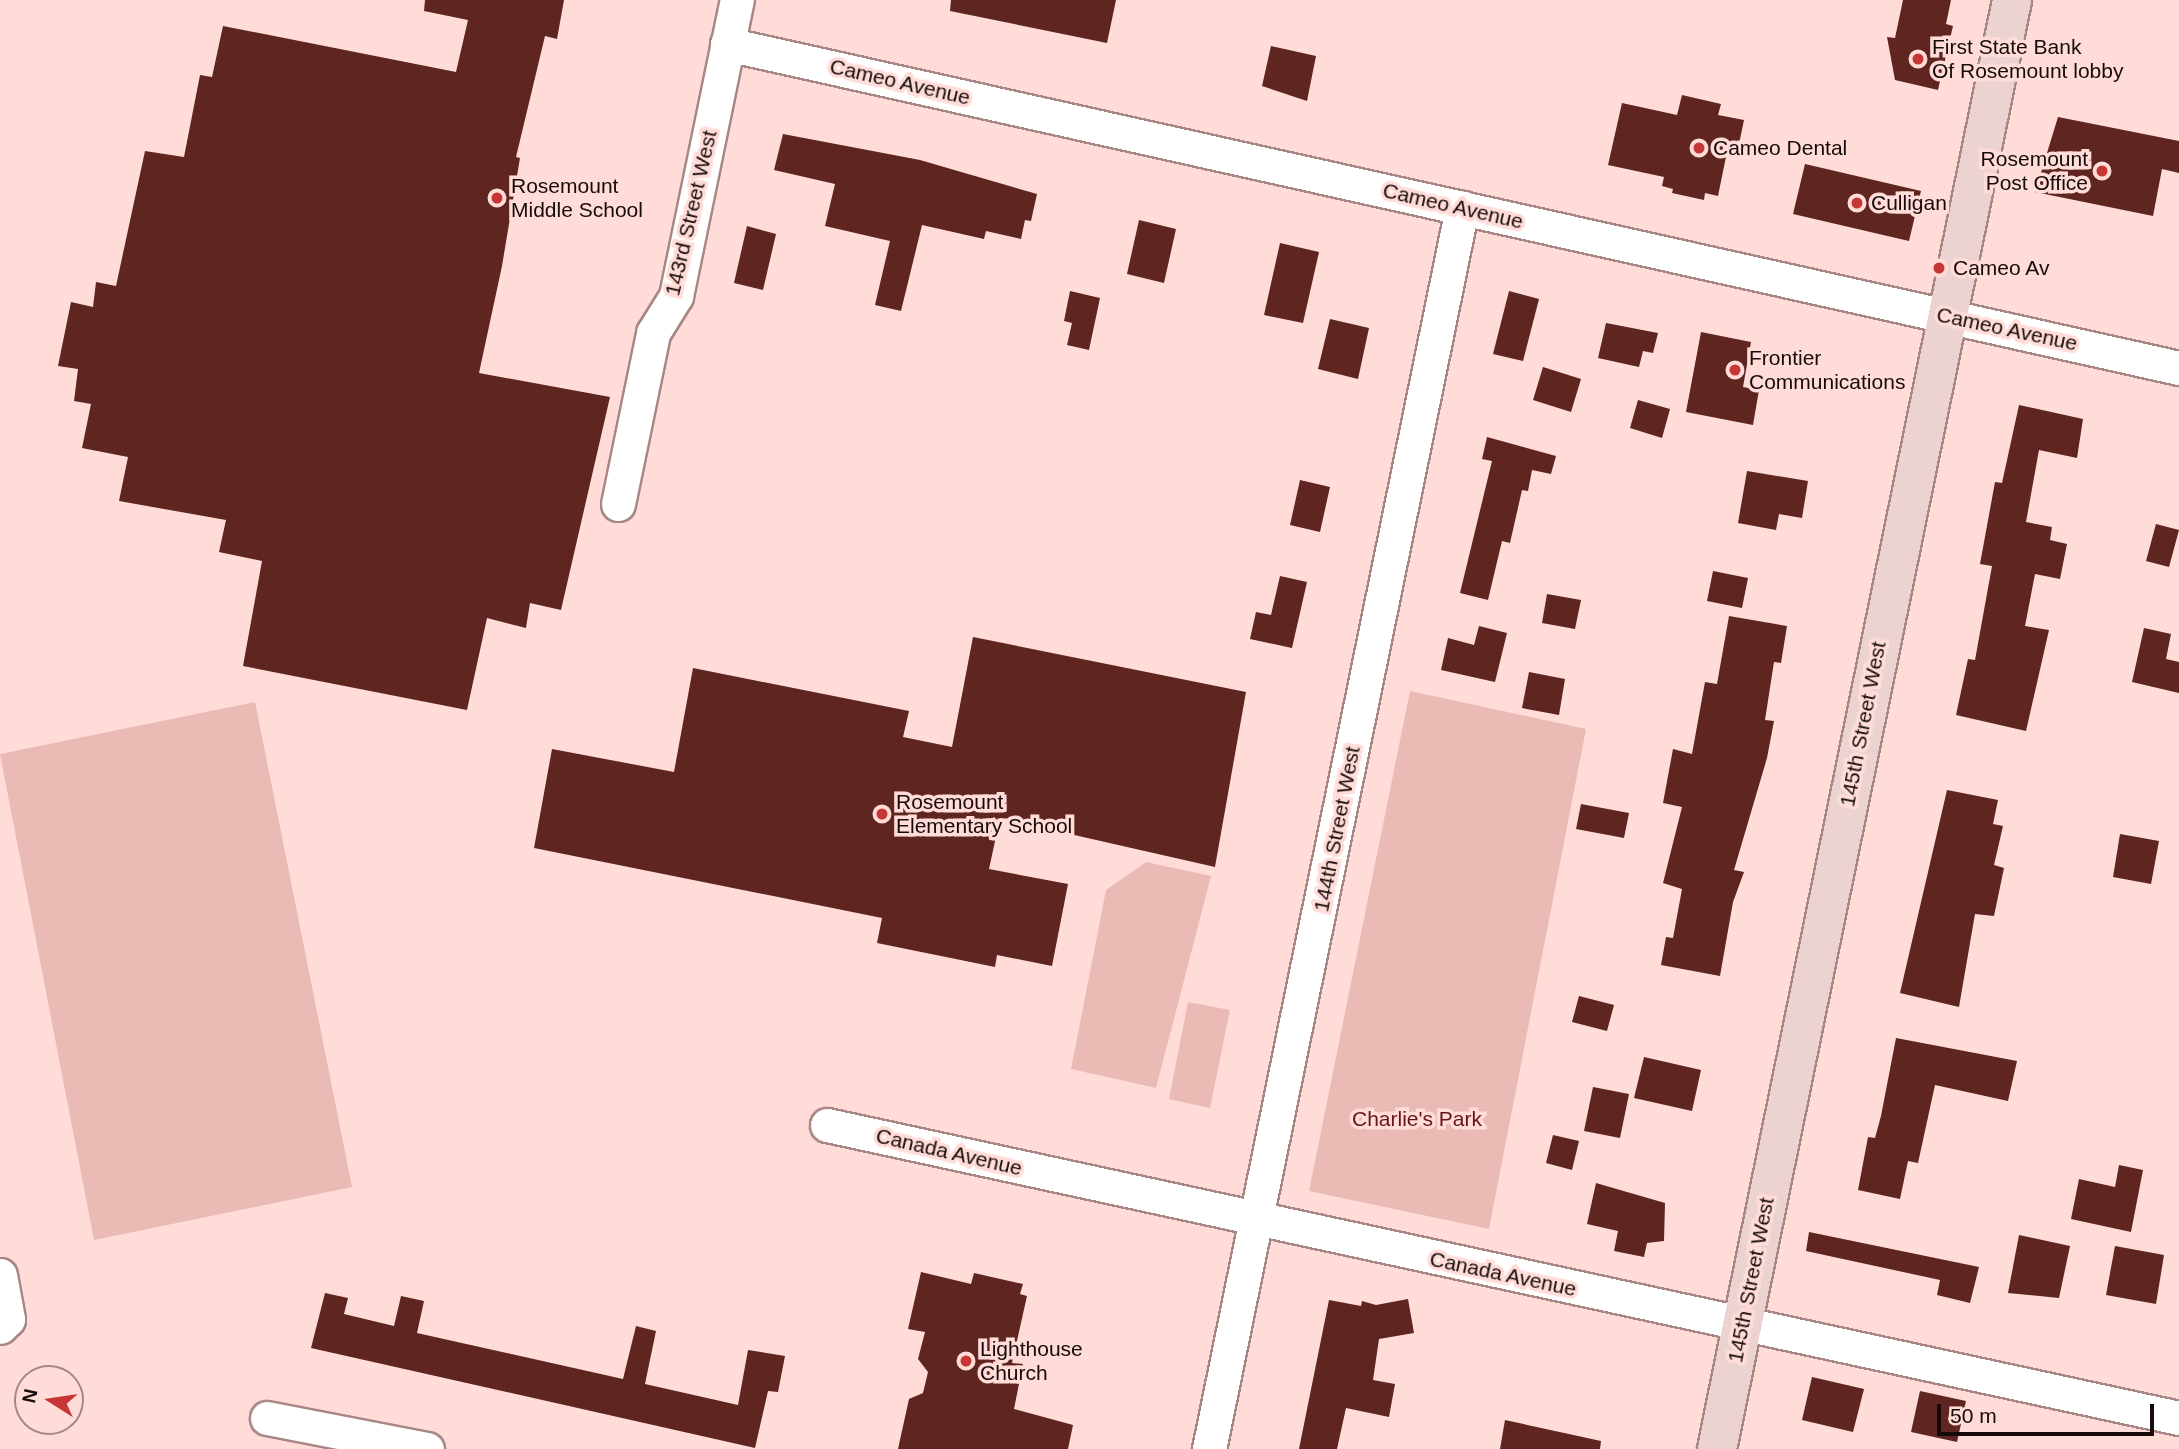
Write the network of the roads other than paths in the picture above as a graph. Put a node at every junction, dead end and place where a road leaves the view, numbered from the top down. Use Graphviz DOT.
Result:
graph roads {
  1 [pos="737,0"];
  2 [pos="2012,0"];
  3 [pos="727,44"];
  4 [pos="1462,208"];
  5 [pos="1945,316"];
  6 [pos="2179,368"];
  7 [pos="618,504"];
  8 [pos="827,1125"];
  9 [pos="1257,1221"];
  10 [pos="0,1275"];
  11 [pos="1743,1325"];
  12 [pos="0,1327"];
  13 [pos="267,1418"];
  14 [pos="2179,1418"];
  15 [pos="428,1449"];
  16 [pos="1209,1449"];
  17 [pos="1717,1449"];
  1 -- 3 [label="street, 143rd Street West"];
  2 -- 5 [label="street, 145th Street West"];
  3 -- 4 [label="street, Cameo Avenue"];
  3 -- 7 [label="street, 143rd Street West"];
  4 -- 5 [label="street, Cameo Avenue"];
  4 -- 9 [label="street, 144th Street West"];
  5 -- 6 [label="street, Cameo Avenue"];
  5 -- 11 [label="street, 145th Street West"];
  8 -- 9 [label="street, Canada Avenue"];
  9 -- 11 [label="street, Canada Avenue"];
  9 -- 16 [label="street, 144th Street West"];
  10 -- 12 [label="street"];
  11 -- 14 [label="street, Canada Avenue"];
  11 -- 17 [label="street, 145th Street West"];
  13 -- 15 [label="street"];
}
